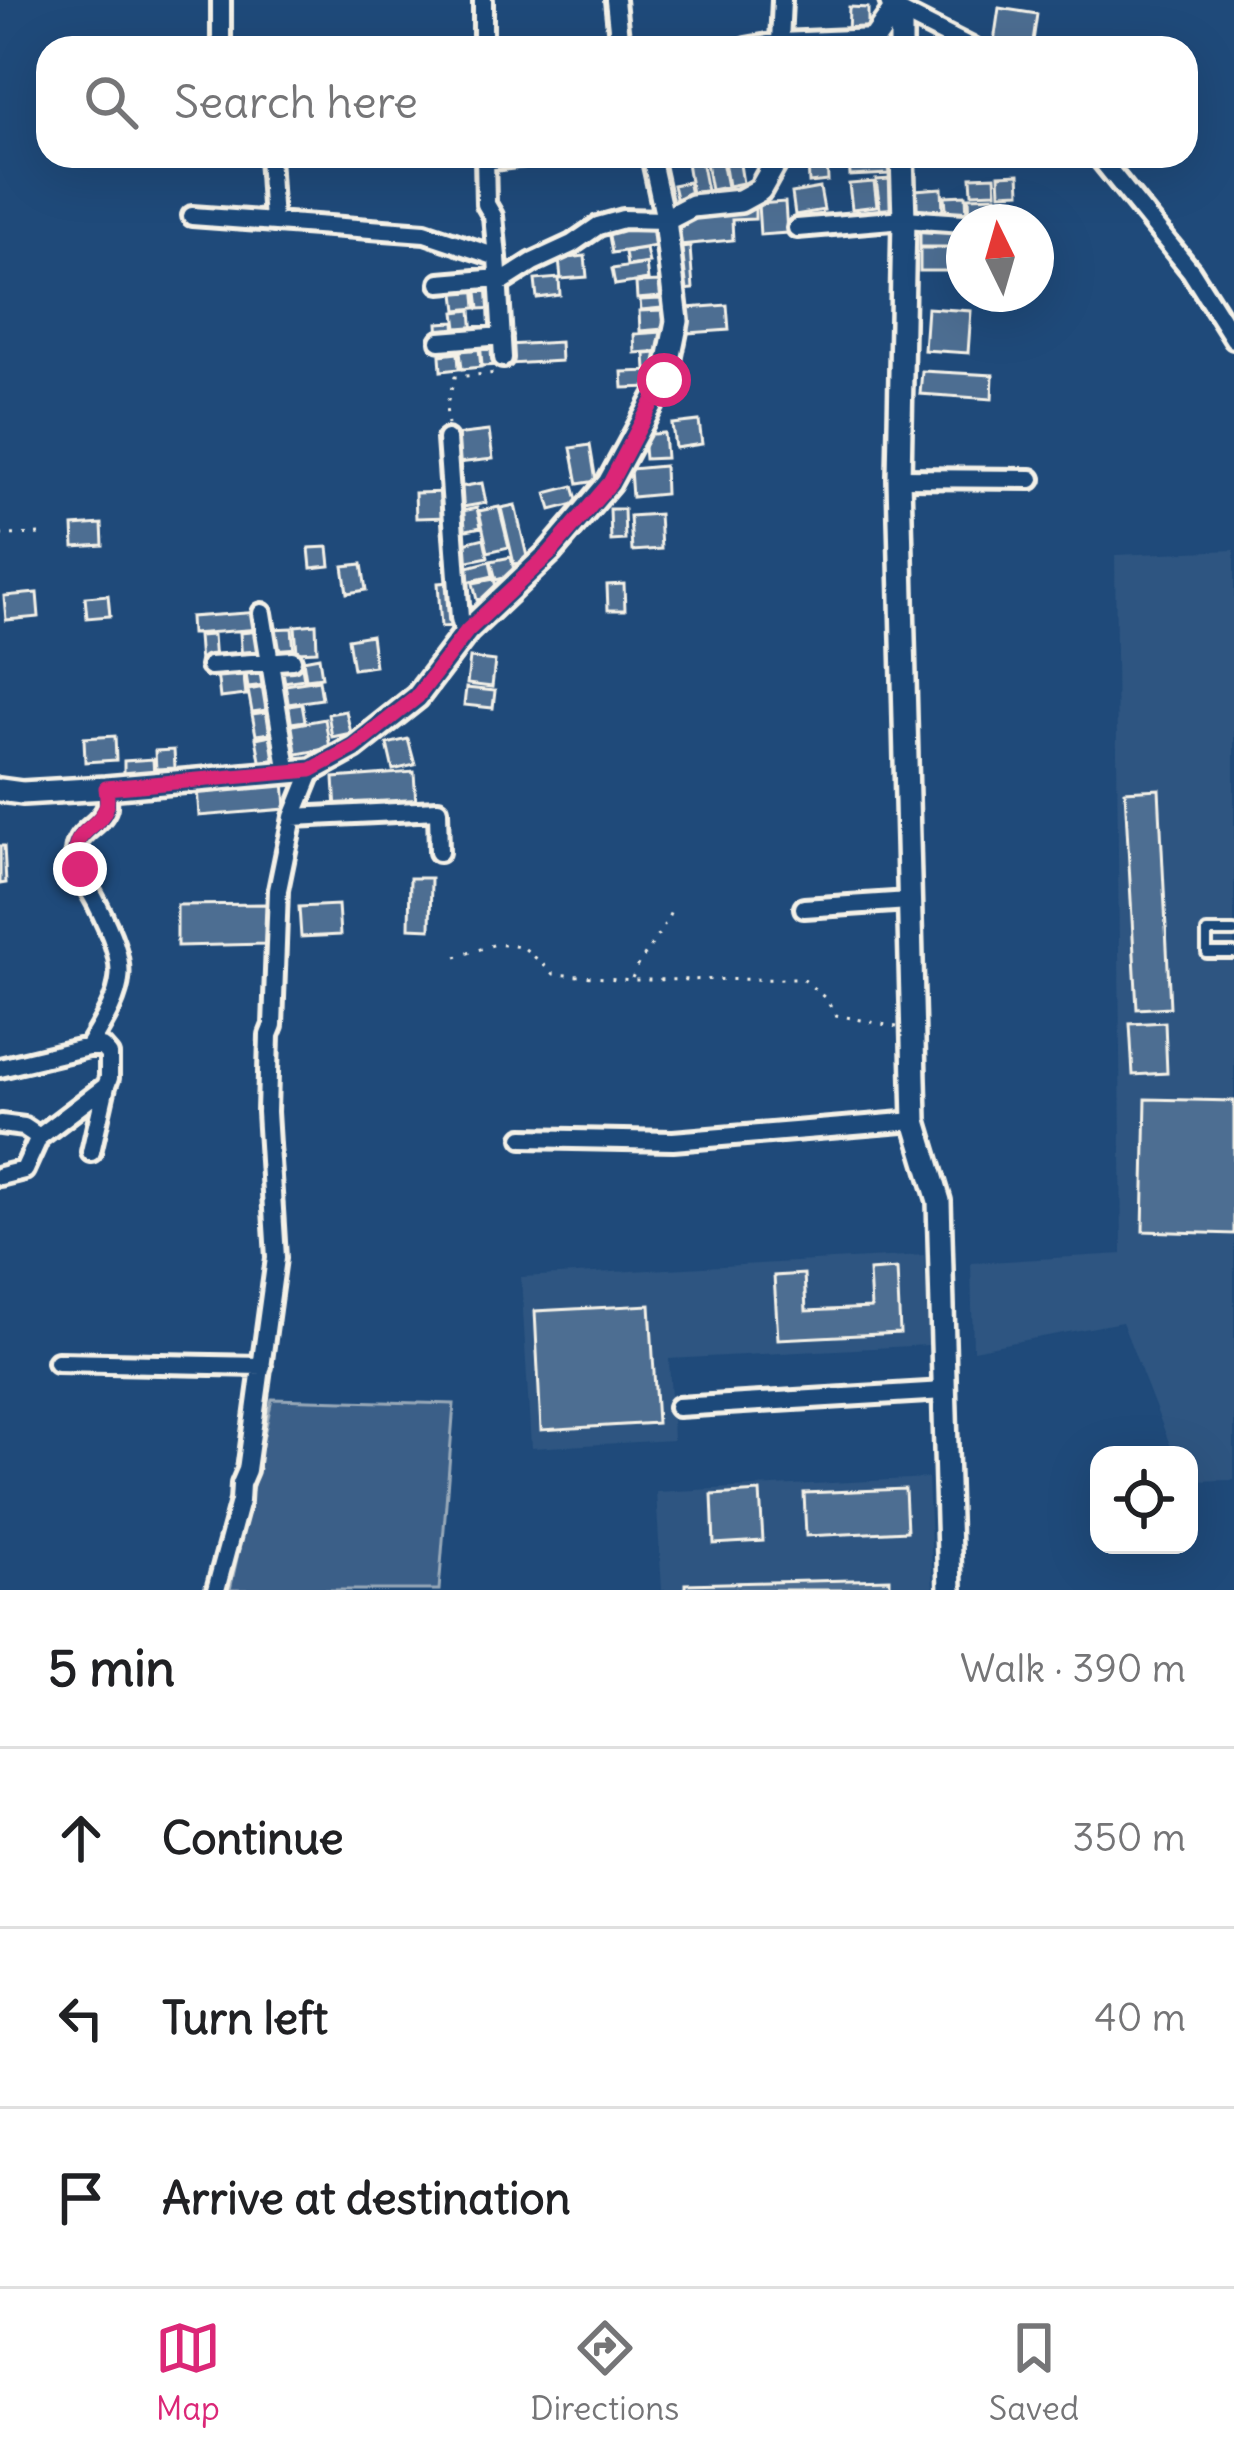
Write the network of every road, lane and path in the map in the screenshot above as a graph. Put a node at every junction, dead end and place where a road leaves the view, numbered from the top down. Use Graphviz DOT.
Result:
graph roads {
  1 [pos="221,0"];
  2 [pos="483,0"];
  3 [pos="615,0"];
  4 [pos="782,0"];
  5 [pos="893,4"];
  6 [pos="221,36"];
  7 [pos="484,36"];
  8 [pos="619,36"];
  9 [pos="767,36"];
  10 [pos="876,36"];
  11 [pos="902,36"];
  12 [pos="950,36"];
  13 [pos="270,168"];
  14 [pos="485,168"];
  15 [pos="653,168"];
  16 [pos="772,168"];
  17 [pos="902,168"];
  18 [pos="1108,168"];
  19 [pos="192,217"];
  20 [pos="904,219"];
  21 [pos="664,220"];
  22 [pos="272,222"];
  23 [pos="946,222"];
  24 [pos="796,228"];
  25 [pos="497,256"];
  26 [pos="499,280"];
  27 [pos="440,283"];
  28 [pos="1234,300"];
  29 [pos="1212,304"];
  30 [pos="502,336"];
  31 [pos="1234,339"];
  32 [pos="440,341"];
  33 [pos="502,358"];
  34 [pos="447,439"];
  35 [pos="899,478"];
  36 [pos="1031,479"];
  37 [pos="44,534"];
  38 [pos="0,535"];
  39 [pos="262,614"];
  40 [pos="464,635"];
  41 [pos="292,660"];
  42 [pos="268,662"];
  43 [pos="210,666"];
  44 [pos="311,770"];
  45 [pos="288,774"];
  46 [pos="106,788"];
  47 [pos="0,790"];
  48 [pos="292,817"];
  49 [pos="439,852"];
  50 [pos="909,901"];
  51 [pos="804,908"];
  52 [pos="672,909"];
  53 [pos="1234,932"];
  54 [pos="1234,953"];
  55 [pos="456,957"];
  56 [pos="632,980"];
  57 [pos="913,1030"];
  58 [pos="88,1047"];
  59 [pos="0,1068"];
  60 [pos="106,1086"];
  61 [pos="915,1121"];
  62 [pos="2,1124"];
  63 [pos="39,1137"];
  64 [pos="523,1138"];
  65 [pos="91,1152"];
  66 [pos="0,1176"];
  67 [pos="57,1362"];
  68 [pos="262,1366"];
  69 [pos="944,1391"];
  70 [pos="678,1407"];
  71 [pos="216,1590"];
  72 [pos="950,1590"];
  1 -- 6 [label="street"];
  2 -- 7 [label="street"];
  3 -- 8 [label="street"];
  4 -- 9 [label="street"];
  5 -- 10 [label="street"];
  5 -- 11 [label="street"];
  5 -- 12 [label="street"];
  13 -- 22 [label="street"];
  14 -- 25 [label="street"];
  15 -- 21 [label="street"];
  16 -- 21 [label="street"];
  17 -- 20 [label="street"];
  18 -- 29 [label="street"];
  19 -- 22 [label="street"];
  20 -- 23 [label="street"];
  20 -- 24 [label="street"];
  20 -- 35 [label="street"];
  21 -- 26 [label="street"];
  21 -- 40 [label="street"];
  22 -- 25 [label="street"];
  25 -- 26 [label="street"];
  26 -- 27 [label="street"];
  26 -- 30 [label="street"];
  28 -- 29 [label="street"];
  29 -- 31 [label="street"];
  30 -- 32 [label="street"];
  30 -- 33 [label="street"];
  33 -- 34 [label="path"];
  34 -- 40 [label="street"];
  35 -- 36 [label="street"];
  35 -- 50 [label="street"];
  37 -- 38 [label="path"];
  39 -- 42 [label="street"];
  40 -- 44 [label="street"];
  41 -- 42 [label="street"];
  42 -- 43 [label="street"];
  42 -- 45 [label="street"];
  44 -- 45 [label="street"];
  44 -- 48 [label="street"];
  45 -- 46 [label="street"];
  46 -- 47 [label="street"];
  46 -- 58 [label="street"];
  48 -- 49 [label="street"];
  48 -- 68 [label="street"];
  50 -- 51 [label="street"];
  50 -- 57 [label="street"];
  52 -- 56 [label="path"];
  53 -- 54 [label="lane"];
  55 -- 56 [label="path"];
  56 -- 57 [label="path"];
  57 -- 61 [label="street"];
  58 -- 59 [label="street"];
  58 -- 60 [label="street"];
  60 -- 63 [label="street"];
  60 -- 65 [label="street"];
  61 -- 64 [label="street"];
  61 -- 69 [label="street"];
  62 -- 63 [label="street"];
  63 -- 66 [label="street"];
  67 -- 68 [label="street"];
  68 -- 71 [label="street"];
  69 -- 70 [label="street"];
  69 -- 72 [label="street"];
}
